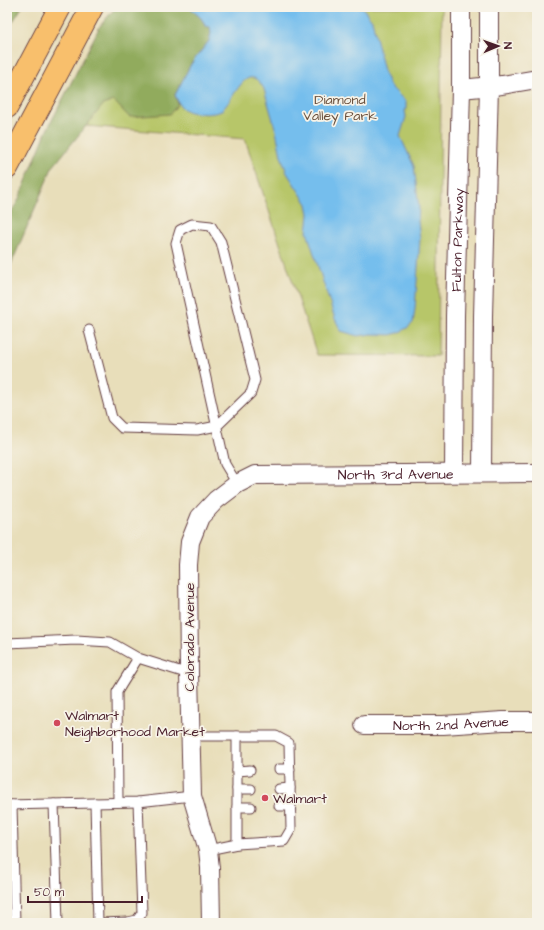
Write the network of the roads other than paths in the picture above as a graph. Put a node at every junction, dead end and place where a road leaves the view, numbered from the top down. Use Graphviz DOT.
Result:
graph roads {
  1 [pos="60,7"];
  2 [pos="92,7"];
  3 [pos="461,7"];
  4 [pos="489,7"];
  5 [pos="537,79"];
  6 [pos="489,86"];
  7 [pos="461,89"];
  8 [pos="7,107"];
  9 [pos="7,168"];
  10 [pos="89,330"];
  11 [pos="217,426"];
  12 [pos="454,473"];
  13 [pos="482,473"];
  14 [pos="537,473"];
  15 [pos="255,475"];
  16 [pos="237,484"];
  17 [pos="7,642"];
  18 [pos="138,658"];
  19 [pos="189,674"];
  20 [pos="537,721"];
  21 [pos="364,725"];
  22 [pos="190,736"];
  23 [pos="237,736"];
  24 [pos="290,769"];
  25 [pos="250,770"];
  26 [pos="279,770"];
  27 [pos="237,771"];
  28 [pos="290,788"];
  29 [pos="237,789"];
  30 [pos="251,789"];
  31 [pos="279,789"];
  32 [pos="192,796"];
  33 [pos="118,802"];
  34 [pos="138,802"];
  35 [pos="95,803"];
  36 [pos="54,804"];
  37 [pos="10,805"];
  38 [pos="279,806"];
  39 [pos="291,806"];
  40 [pos="237,807"];
  41 [pos="251,807"];
  42 [pos="237,844"];
  43 [pos="208,850"];
  44 [pos="15,923"];
  45 [pos="58,923"];
  46 [pos="99,923"];
  47 [pos="211,923"];
  1 -- 8 [label="main road"];
  2 -- 9 [label="main road"];
  3 -- 7 [label="street, Fulton Parkway"];
  4 -- 6 [label="street, Fulton Parkway"];
  5 -- 6 [label="street"];
  6 -- 7 [label="street"];
  6 -- 13 [label="street, Fulton Parkway"];
  7 -- 12 [label="street, Fulton Parkway"];
  10 -- 11 [label="lane"];
  11 -- 11 [label="lane"];
  11 -- 16 [label="lane"];
  12 -- 13 [label="street, North 3rd Avenue"];
  12 -- 15 [label="street, North 3rd Avenue"];
  13 -- 14 [label="street, North 3rd Avenue"];
  15 -- 16 [label="street, Colorado Avenue"];
  16 -- 19 [label="street, Colorado Avenue"];
  17 -- 18 [label="lane"];
  18 -- 19 [label="lane"];
  18 -- 33 [label="lane"];
  19 -- 22 [label="street, Colorado Avenue"];
  20 -- 21 [label="street, North 2nd Avenue"];
  22 -- 23 [label="lane"];
  22 -- 32 [label="street, Colorado Avenue"];
  23 -- 24 [label="lane"];
  23 -- 27 [label="lane"];
  24 -- 26 [label="lane"];
  24 -- 28 [label="lane"];
  25 -- 27 [label="lane"];
  27 -- 29 [label="lane"];
  28 -- 31 [label="lane"];
  28 -- 39 [label="lane"];
  29 -- 30 [label="lane"];
  29 -- 40 [label="lane"];
  32 -- 34 [label="lane"];
  32 -- 43 [label="street, Colorado Avenue"];
  33 -- 34 [label="lane"];
  33 -- 35 [label="lane"];
  34 -- 46 [label="lane"];
  35 -- 36 [label="lane"];
  35 -- 46 [label="lane"];
  36 -- 37 [label="lane"];
  36 -- 45 [label="lane"];
  37 -- 44 [label="lane"];
  38 -- 39 [label="lane"];
  39 -- 42 [label="lane"];
  40 -- 41 [label="lane"];
  40 -- 42 [label="lane"];
  42 -- 43 [label="lane"];
  43 -- 47 [label="street, Colorado Avenue"];
}
